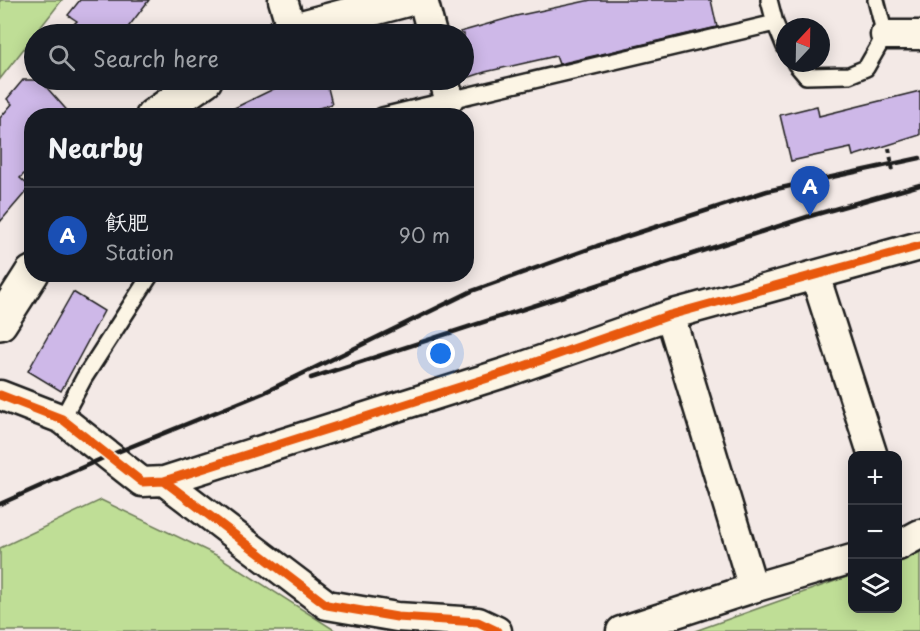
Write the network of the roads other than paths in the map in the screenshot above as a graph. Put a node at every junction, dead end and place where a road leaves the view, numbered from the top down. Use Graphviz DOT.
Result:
graph roads {
  1 [pos="405,0"];
  2 [pos="423,0"];
  3 [pos="769,0"];
  4 [pos="876,0"];
  5 [pos="286,22"];
  6 [pos="775,23"];
  7 [pos="429,24"];
  8 [pos="885,34"];
  9 [pos="920,35"];
  10 [pos="803,72"];
  11 [pos="474,84"];
  12 [pos="191,90"];
  13 [pos="445,90"];
  14 [pos="165,108"];
  15 [pos="401,108"];
  16 [pos="920,246"];
  17 [pos="815,275"];
  18 [pos="26,282"];
  19 [pos="146,282"];
  20 [pos="669,315"];
  21 [pos="0,323"];
  22 [pos="0,395"];
  23 [pos="62,419"];
  24 [pos="871,451"];
  25 [pos="164,481"];
  26 [pos="848,560"];
  27 [pos="753,588"];
  28 [pos="498,631"];
  29 [pos="621,631"];
  1 -- 5 [label="highway"];
  2 -- 7 [label="street"];
  3 -- 6 [label="lane"];
  4 -- 8 [label="lane"];
  6 -- 11 [label="lane"];
  8 -- 9 [label="street"];
  8 -- 10 [label="lane"];
  12 -- 14 [label="highway"];
  13 -- 15 [label="lane"];
  16 -- 17 [label="street"];
  17 -- 20 [label="street"];
  17 -- 24 [label="street"];
  18 -- 21 [label="highway"];
  19 -- 23 [label="lane"];
  20 -- 25 [label="street"];
  20 -- 27 [label="street"];
  22 -- 23 [label="street"];
  23 -- 25 [label="street"];
  25 -- 28 [label="street"];
  26 -- 27 [label="street"];
  27 -- 29 [label="street"];
}
